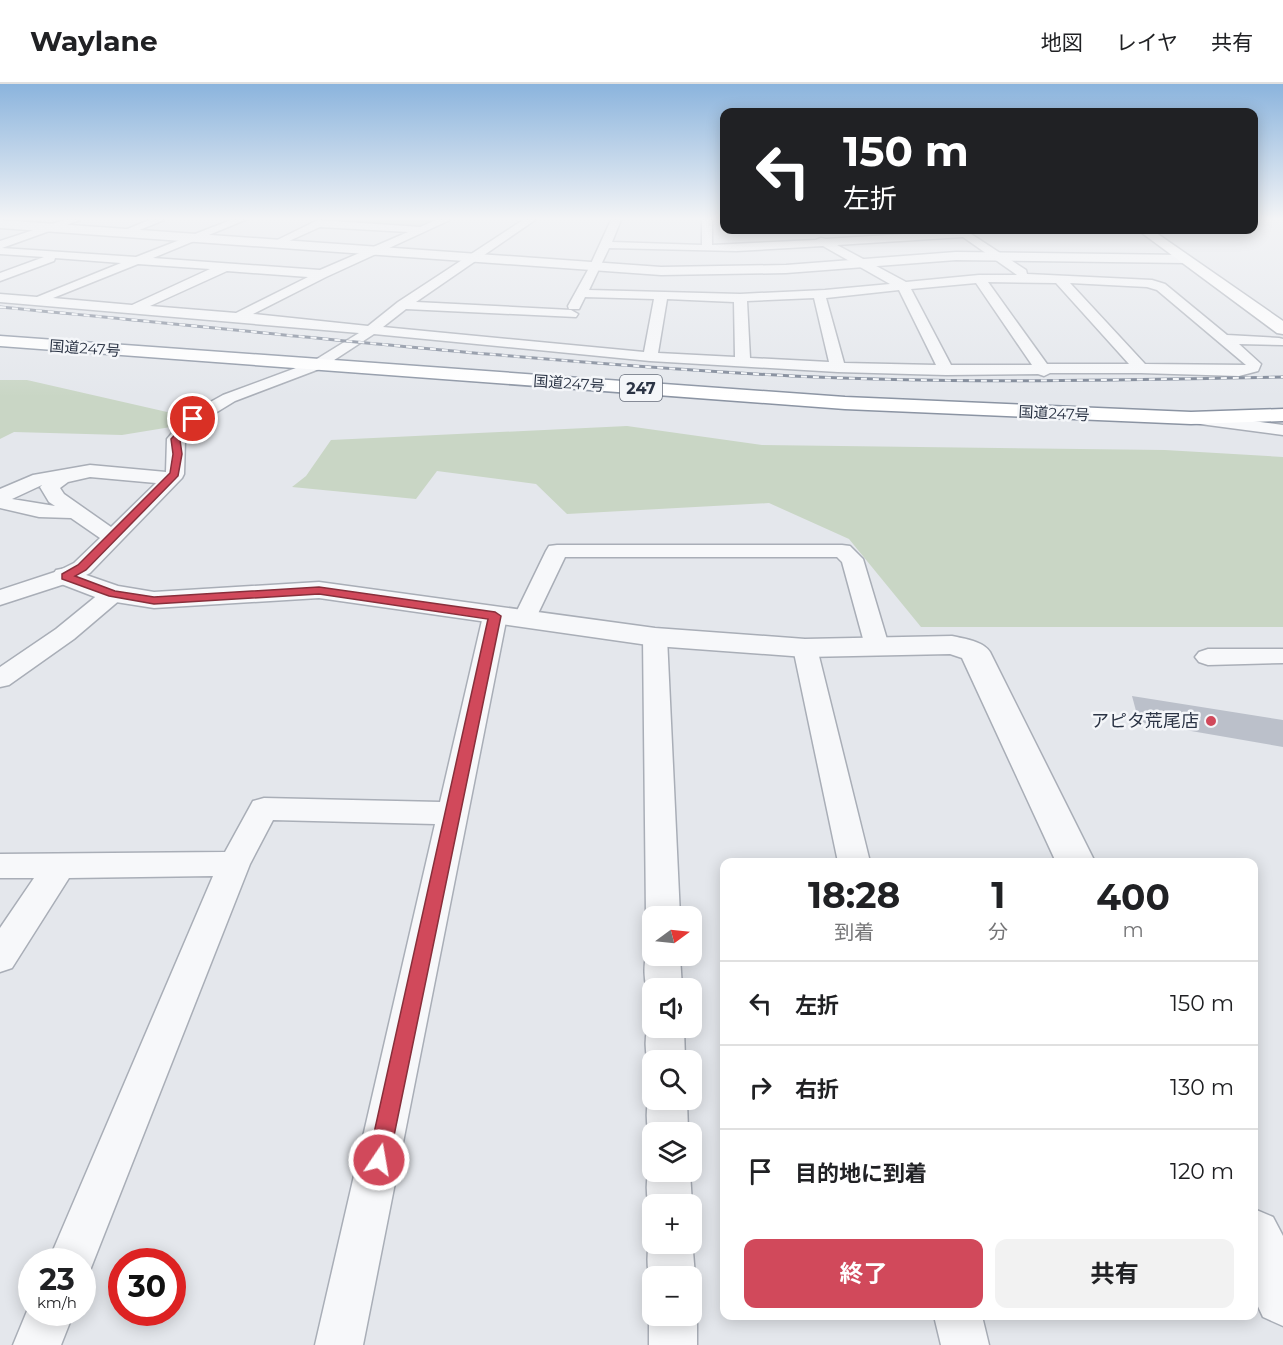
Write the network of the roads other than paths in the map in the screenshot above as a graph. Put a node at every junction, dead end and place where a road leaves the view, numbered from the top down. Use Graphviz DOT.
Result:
graph roads {
  1 [pos="90,279"];
  2 [pos="198,279"];
  3 [pos="313,279"];
  4 [pos="442,279"];
  5 [pos="588,279"];
  6 [pos="890,279"];
  7 [pos="979,279"];
  8 [pos="987,279"];
  9 [pos="1055,279"];
  10 [pos="1059,279"];
  11 [pos="1210,279"];
  12 [pos="903,286"];
  13 [pos="580,293"];
  14 [pos="819,294"];
  15 [pos="0,297"];
  16 [pos="661,297"];
  17 [pos="740,298"];
  18 [pos="37,300"];
  19 [pos="404,305"];
  20 [pos="133,309"];
  21 [pos="571,314"];
  22 [pos="238,317"];
  23 [pos="369,331"];
  24 [pos="1281,335"];
  25 [pos="1225,339"];
  26 [pos="0,341"];
  27 [pos="556,348"];
  28 [pos="650,357"];
  29 [pos="743,362"];
  30 [pos="317,364"];
  31 [pos="838,367"];
  32 [pos="1141,368"];
  33 [pos="946,370"];
  34 [pos="1044,371"];
  35 [pos="1283,415"];
  36 [pos="1191,418"];
  37 [pos="1283,430"];
  38 [pos="67,475"];
  39 [pos="171,478"];
  40 [pos="3,490"];
  41 [pos="75,511"];
  42 [pos="114,535"];
  43 [pos="66,576"];
  44 [pos="0,584"];
  45 [pos="32,588"];
  46 [pos="113,594"];
  47 [pos="0,598"];
  48 [pos="510,618"];
  49 [pos="655,637"];
  50 [pos="877,646"];
  51 [pos="805,648"];
  52 [pos="1283,656"];
  53 [pos="1208,657"];
  54 [pos="0,679"];
  55 [pos="453,813"];
  56 [pos="853,858"];
  57 [pos="1073,858"];
  58 [pos="234,864"];
  59 [pos="0,866"];
  60 [pos="60,866"];
  61 [pos="663,906"];
  62 [pos="0,957"];
  63 [pos="1258,1244"];
  64 [pos="77,1248"];
  65 [pos="1283,1297"];
  66 [pos="959,1320"];
  67 [pos="44,1326"];
  68 [pos="673,1326"];
  69 [pos="37,1345"];
  70 [pos="339,1345"];
  71 [pos="673,1345"];
  72 [pos="965,1345"];
  1 -- 18 [label="street"];
  2 -- 20 [label="street"];
  3 -- 22 [label="street"];
  4 -- 19 [label="street"];
  5 -- 13 [label="street"];
  6 -- 12 [label="street"];
  7 -- 8 [label="street"];
  7 -- 12 [label="street"];
  7 -- 34 [label="street"];
  9 -- 10 [label="street"];
  10 -- 25 [label="street"];
  10 -- 32 [label="street"];
  11 -- 24 [label="main road"];
  12 -- 14 [label="street"];
  12 -- 33 [label="street"];
  13 -- 16 [label="street"];
  13 -- 21 [label="street"];
  14 -- 17 [label="street"];
  14 -- 31 [label="street"];
  15 -- 18 [label="street"];
  16 -- 17 [label="street"];
  16 -- 28 [label="street"];
  17 -- 29 [label="street"];
  18 -- 20 [label="street"];
  19 -- 21 [label="street"];
  19 -- 23 [label="street"];
  20 -- 22 [label="street"];
  21 -- 27 [label="street"];
  22 -- 23 [label="street"];
  23 -- 27 [label="street"];
  23 -- 30 [label="street"];
  24 -- 25 [label="street"];
  25 -- 32 [label="street"];
  26 -- 30 [label="main road, 国道247号 / 247"];
  27 -- 28 [label="street"];
  28 -- 29 [label="street"];
  29 -- 31 [label="street"];
  30 -- 36 [label="main road, 国道247号 / 247"];
  30 -- 39 [label="street"];
  31 -- 33 [label="street"];
  32 -- 34 [label="street"];
  33 -- 34 [label="street"];
  35 -- 36 [label="main road, 国道247号 / 247"];
  36 -- 37 [label="street"];
  38 -- 39 [label="street"];
  38 -- 40 [label="street"];
  38 -- 41 [label="street"];
  39 -- 42 [label="street"];
  40 -- 41 [label="street"];
  41 -- 42 [label="street"];
  42 -- 43 [label="street"];
  43 -- 45 [label="street"];
  43 -- 46 [label="street"];
  44 -- 45 [label="street"];
  45 -- 47 [label="street"];
  46 -- 48 [label="street"];
  46 -- 54 [label="street"];
  48 -- 49 [label="street"];
  48 -- 50 [label="street"];
  48 -- 55 [label="street"];
  49 -- 51 [label="street"];
  49 -- 61 [label="street"];
  50 -- 51 [label="street"];
  50 -- 57 [label="street"];
  51 -- 56 [label="street"];
  52 -- 53 [label="street"];
  55 -- 58 [label="street"];
  55 -- 70 [label="street"];
  58 -- 60 [label="street"];
  58 -- 64 [label="street"];
  59 -- 60 [label="street"];
  60 -- 62 [label="street"];
  63 -- 65 [label="street"];
  66 -- 72 [label="street"];
  67 -- 69 [label="street"];
  68 -- 71 [label="street"];
}
